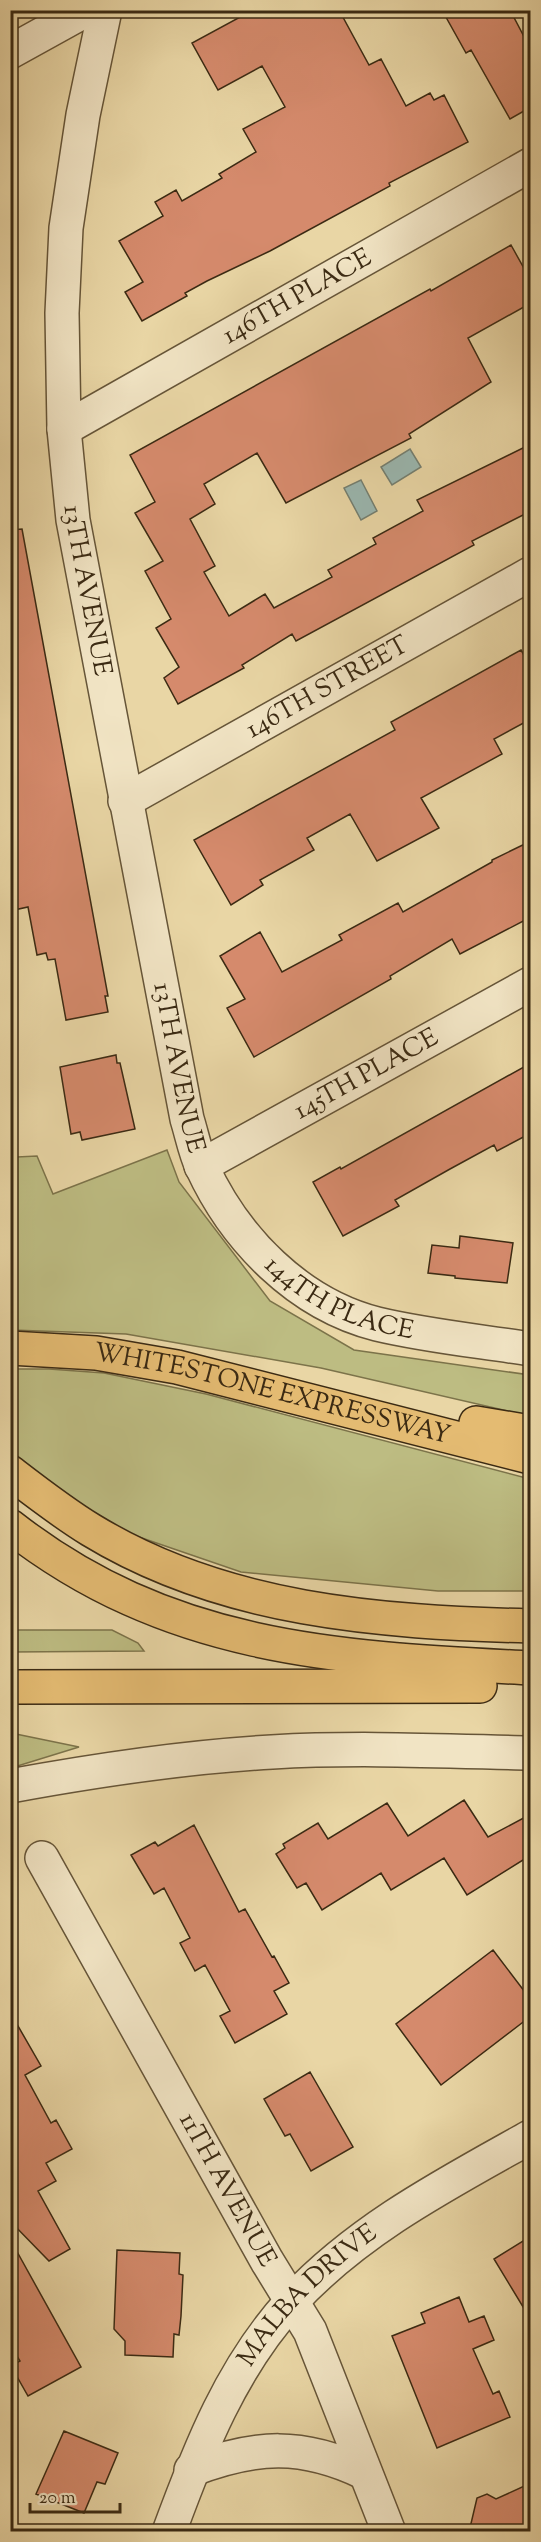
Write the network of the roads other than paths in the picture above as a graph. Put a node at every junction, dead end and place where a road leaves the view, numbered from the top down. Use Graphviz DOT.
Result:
graph roads {
  1 [pos="86,10"];
  2 [pos="105,10"];
  3 [pos="10,52"];
  4 [pos="531,165"];
  5 [pos="64,429"];
  6 [pos="531,574"];
  7 [pos="125,801"];
  8 [pos="531,984"];
  9 [pos="201,1166"];
  10 [pos="10,1348"];
  11 [pos="531,1349"];
  12 [pos="230,1379"];
  13 [pos="531,1432"];
  14 [pos="531,1457"];
  15 [pos="10,1472"];
  16 [pos="10,1526"];
  17 [pos="531,1626"];
  18 [pos="531,1668"];
  19 [pos="531,1686"];
  20 [pos="10,1687"];
  21 [pos="531,1753"];
  22 [pos="10,1786"];
  23 [pos="42,1858"];
  24 [pos="531,2137"];
  25 [pos="292,2301"];
  26 [pos="191,2470"];
  27 [pos="365,2473"];
  28 [pos="169,2532"];
  29 [pos="389,2532"];
  1 -- 3 [label="street"];
  2 -- 5 [label="street, 13TH AVENUE"];
  4 -- 5 [label="street, 146TH PLACE"];
  5 -- 7 [label="street, 13TH AVENUE"];
  6 -- 7 [label="street, 146TH STREET"];
  7 -- 9 [label="street, 13TH AVENUE"];
  8 -- 9 [label="street, 145TH PLACE"];
  9 -- 11 [label="street, 144TH PLACE"];
  10 -- 12 [label="highway, WHITESTONE EXPRESSWAY"];
  12 -- 13 [label="highway"];
  12 -- 14 [label="highway, WHITESTONE EXPRESSWAY"];
  15 -- 17 [label="highway"];
  16 -- 18 [label="highway"];
  19 -- 20 [label="highway"];
  21 -- 22 [label="street"];
  23 -- 25 [label="street, 11TH AVENUE"];
  24 -- 25 [label="street, MALBA DRIVE"];
  25 -- 26 [label="street, MALBA DRIVE"];
  25 -- 27 [label="street, 11TH AVENUE"];
  26 -- 27 [label="street"];
  26 -- 28 [label="street, MALBA DRIVE"];
  27 -- 29 [label="street, 11TH AVENUE"];
}
